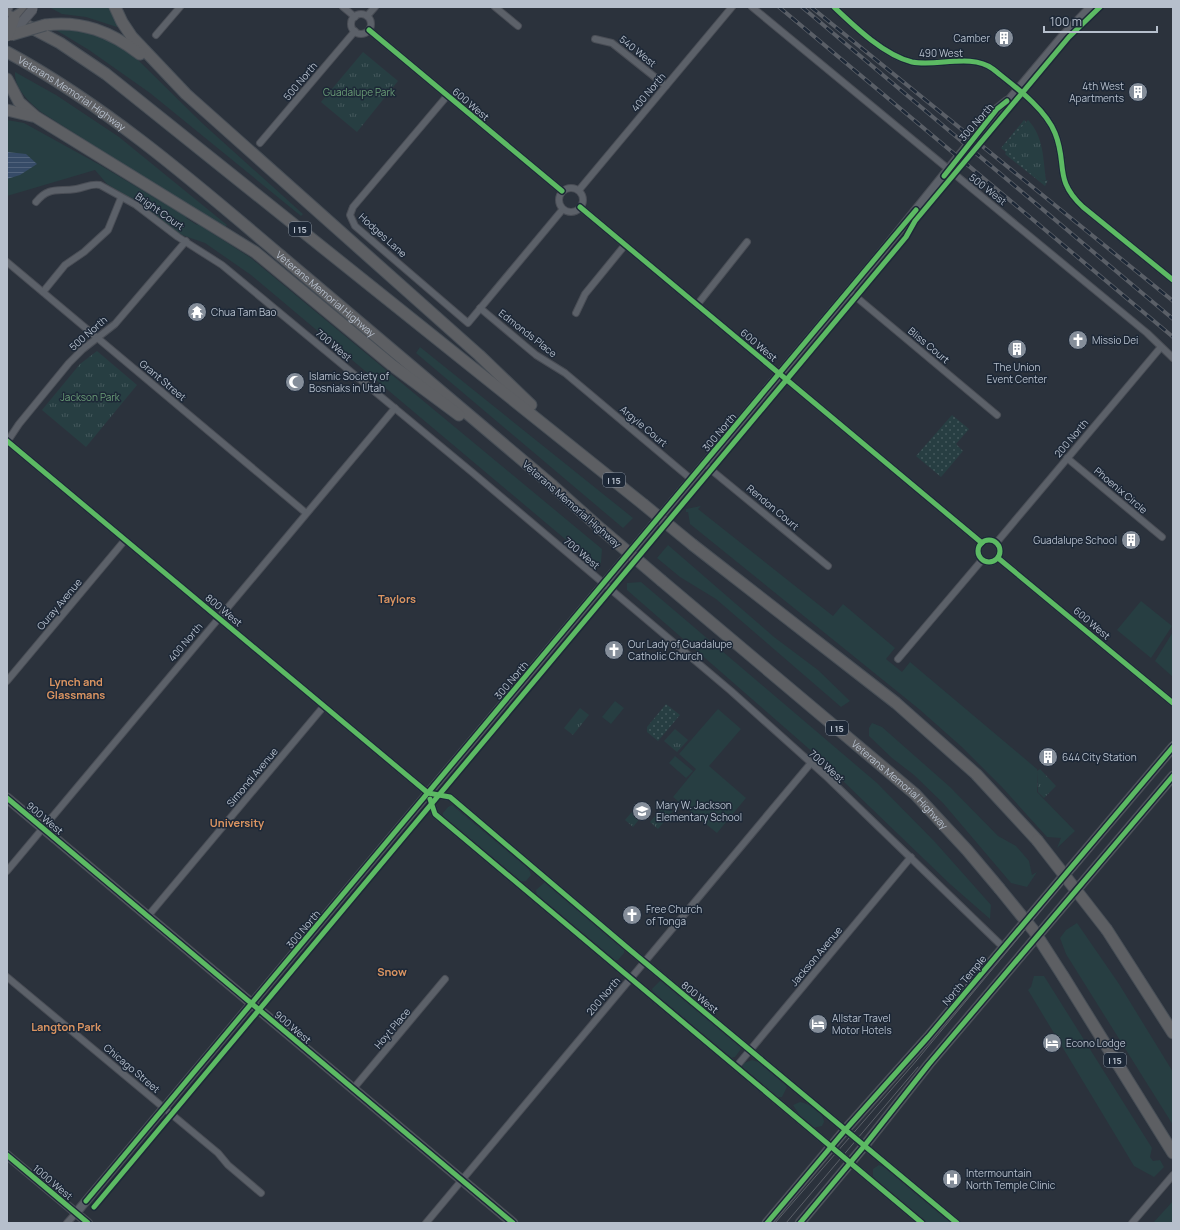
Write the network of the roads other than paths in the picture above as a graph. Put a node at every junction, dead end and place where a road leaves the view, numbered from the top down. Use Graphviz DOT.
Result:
graph roads {
  1 [pos="115,7"];
  2 [pos="180,7"];
  3 [pos="342,7"];
  4 [pos="375,7"];
  5 [pos="495,7"];
  6 [pos="732,7"];
  7 [pos="752,7"];
  8 [pos="834,7"];
  9 [pos="1091,7"];
  10 [pos="30,8"];
  11 [pos="367,16"];
  12 [pos="355,17"];
  13 [pos="9,18"];
  14 [pos="518,26"];
  15 [pos="369,30"];
  16 [pos="355,31"];
  17 [pos="156,35"];
  18 [pos="8,37"];
  19 [pos="595,38"];
  20 [pos="7,52"];
  21 [pos="166,74"];
  22 [pos="7,78"];
  23 [pos="666,86"];
  24 [pos="1017,90"];
  25 [pos="447,96"];
  26 [pos="7,110"];
  27 [pos="36,117"];
  28 [pos="260,143"];
  29 [pos="949,171"];
  30 [pos="579,190"];
  31 [pos="562,191"];
  32 [pos="121,198"];
  33 [pos="36,202"];
  34 [pos="580,207"];
  35 [pos="563,209"];
  36 [pos="186,241"];
  37 [pos="747,242"];
  38 [pos="625,245"];
  39 [pos="7,262"];
  40 [pos="1173,280"];
  41 [pos="849,291"];
  42 [pos="42,292"];
  43 [pos="697,305"];
  44 [pos="480,308"];
  45 [pos="576,313"];
  46 [pos="97,338"];
  47 [pos="1161,347"];
  48 [pos="1173,358"];
  49 [pos="779,374"];
  50 [pos="583,388"];
  51 [pos="395,408"];
  52 [pos="997,415"];
  53 [pos="7,442"];
  54 [pos="585,456"];
  55 [pos="1067,458"];
  56 [pos="704,464"];
  57 [pos="691,479"];
  58 [pos="553,486"];
  59 [pos="306,513"];
  60 [pos="1162,537"];
  61 [pos="125,540"];
  62 [pos="997,542"];
  63 [pos="982,543"];
  64 [pos="998,558"];
  65 [pos="982,560"];
  66 [pos="828,566"];
  67 [pos="604,583"];
  68 [pos="219,618"];
  69 [pos="898,659"];
  70 [pos="7,681"];
  71 [pos="1173,703"];
  72 [pos="324,706"];
  73 [pos="1173,747"];
  74 [pos="811,763"];
  75 [pos="1173,776"];
  76 [pos="428,793"];
  77 [pos="7,798"];
  78 [pos="43,828"];
  79 [pos="911,857"];
  80 [pos="7,871"];
  81 [pos="148,916"];
  82 [pos="1003,947"];
  83 [pos="644,962"];
  84 [pos="7,977"];
  85 [pos="631,978"];
  86 [pos="445,980"];
  87 [pos="252,1004"];
  88 [pos="1173,1033"];
  89 [pos="751,1049"];
  90 [pos="736,1067"];
  91 [pos="353,1089"];
  92 [pos="164,1108"];
  93 [pos="846,1129"];
  94 [pos="832,1146"];
  95 [pos="865,1146"];
  96 [pos="1170,1148"];
  97 [pos="7,1155"];
  98 [pos="851,1162"];
  99 [pos="1173,1175"];
  100 [pos="462,1180"];
  101 [pos="260,1193"];
  102 [pos="76,1213"];
  103 [pos="67,1223"];
  104 [pos="88,1223"];
  105 [pos="426,1223"];
  106 [pos="513,1223"];
  107 [pos="767,1223"];
  108 [pos="800,1223"];
  109 [pos="922,1223"];
  110 [pos="957,1223"];
  111 [pos="1132,1223"];
  1 -- 21 [label="highway"];
  2 -- 17 [label="street"];
  3 -- 12 [label="street"];
  4 -- 11 [label="street"];
  5 -- 14 [label="street"];
  6 -- 23 [label="street, 400 North"];
  7 -- 29 [label="street, 500 West"];
  8 -- 24 [label="street, 490 West"];
  9 -- 24 [label="street, 300 North"];
  10 -- 13 [label="highway"];
  10 -- 18 [label="main road, bridge"];
  11 -- 12 [label="street"];
  11 -- 15 [label="street"];
  12 -- 16 [label="street"];
  13 -- 18 [label="highway, bridge"];
  13 -- 54 [label="highway, I 15"];
  15 -- 16 [label="street"];
  15 -- 25 [label="street, 600 West"];
  16 -- 28 [label="street, 500 North"];
  18 -- 21 [label="highway, bridge"];
  19 -- 23 [label="street, 540 West"];
  20 -- 58 [label="highway, Veterans Memorial Highway / I 15"];
  21 -- 54 [label="highway"];
  22 -- 27 [label="highway"];
  23 -- 30 [label="street, 400 North"];
  24 -- 29 [label="street, 300 North"];
  24 -- 40 [label="street, 490 West"];
  25 -- 31 [label="street, 600 West"];
  25 -- 44 [label="street, Hodges Lane"];
  26 -- 27 [label="highway"];
  27 -- 58 [label="highway"];
  29 -- 41 [label="street, 300 North"];
  29 -- 47 [label="street, 500 West"];
  30 -- 31 [label="street"];
  30 -- 34 [label="street"];
  31 -- 35 [label="street"];
  32 -- 33 [label="street, Bright Court"];
  32 -- 36 [label="street, Bright Court"];
  32 -- 42 [label="street"];
  34 -- 35 [label="street"];
  34 -- 38 [label="street, 600 West"];
  35 -- 44 [label="street"];
  36 -- 46 [label="street, 500 North"];
  36 -- 51 [label="street, 700 West"];
  37 -- 43 [label="street"];
  38 -- 43 [label="street, 600 West"];
  38 -- 45 [label="street"];
  39 -- 42 [label="street, Grant Street"];
  41 -- 49 [label="street, 300 North"];
  41 -- 52 [label="street, Bliss Court"];
  42 -- 46 [label="street, Grant Street"];
  43 -- 49 [label="street, 600 West"];
  44 -- 50 [label="street, Edmonds Place"];
  46 -- 53 [label="street, 500 North"];
  46 -- 59 [label="street, Grant Street"];
  47 -- 48 [label="street, 500 West"];
  47 -- 55 [label="street, 200 North"];
  49 -- 56 [label="street, 300 North"];
  49 -- 63 [label="street, 600 West"];
  50 -- 57 [label="street, Argyle Court"];
  51 -- 59 [label="street, 400 North"];
  51 -- 67 [label="street, 700 West"];
  53 -- 61 [label="street, 800 West"];
  54 -- 88 [label="highway, I 15, bridge"];
  55 -- 60 [label="street, Phoenix Circle"];
  55 -- 62 [label="street, 200 North"];
  56 -- 57 [label="street, 300 North"];
  56 -- 66 [label="street, Rendon Court"];
  57 -- 67 [label="street, 300 North"];
  58 -- 96 [label="highway, Veterans Memorial Highway / I 15, bridge"];
  59 -- 68 [label="street, 400 North"];
  61 -- 68 [label="street, 800 West"];
  61 -- 70 [label="street, Ouray Avenue"];
  62 -- 63 [label="street"];
  62 -- 64 [label="street"];
  63 -- 65 [label="street"];
  64 -- 65 [label="street"];
  64 -- 71 [label="street, 600 West"];
  65 -- 69 [label="street"];
  67 -- 74 [label="street, 700 West"];
  67 -- 76 [label="street, 300 North"];
  68 -- 72 [label="street, 800 West"];
  68 -- 78 [label="street, 400 North"];
  72 -- 76 [label="street, 800 West"];
  72 -- 81 [label="street, Simondi Avenue"];
  73 -- 82 [label="main road, North Temple"];
  74 -- 79 [label="street, 700 West"];
  74 -- 83 [label="street, 200 North"];
  75 -- 95 [label="main road"];
  76 -- 83 [label="street, 800 West"];
  76 -- 85 [label="street"];
  76 -- 87 [label="street, 300 North"];
  77 -- 78 [label="main road, 900 West"];
  78 -- 80 [label="street, 400 North"];
  78 -- 81 [label="main road, 900 West"];
  79 -- 82 [label="street, 700 West"];
  79 -- 89 [label="street, Jackson Avenue"];
  81 -- 87 [label="main road, 900 West"];
  82 -- 93 [label="main road, North Temple"];
  83 -- 85 [label="street, 200 North"];
  83 -- 89 [label="street, 800 West"];
  84 -- 92 [label="street, Chicago Street"];
  85 -- 90 [label="street"];
  85 -- 100 [label="street, 200 North"];
  86 -- 91 [label="street, Hoyt Place"];
  87 -- 91 [label="main road, 900 West"];
  87 -- 92 [label="street, 300 North"];
  89 -- 90 [label="street, Jackson Avenue"];
  89 -- 93 [label="street, 800 West"];
  90 -- 94 [label="street"];
  91 -- 100 [label="main road, 900 West"];
  92 -- 101 [label="street, Chicago Street"];
  92 -- 102 [label="street, 300 North"];
  93 -- 94 [label="main road, North Temple"];
  93 -- 95 [label="street, 800 West"];
  94 -- 98 [label="street"];
  94 -- 107 [label="main road, North Temple"];
  95 -- 98 [label="main road"];
  95 -- 110 [label="street, 800 West"];
  97 -- 102 [label="street, 1000 West"];
  98 -- 108 [label="main road"];
  98 -- 109 [label="street"];
  99 -- 111 [label="street"];
  100 -- 105 [label="street, 200 North"];
  100 -- 106 [label="main road, 900 West"];
  102 -- 103 [label="street, 300 North"];
  102 -- 104 [label="street, 1000 West"];
}
